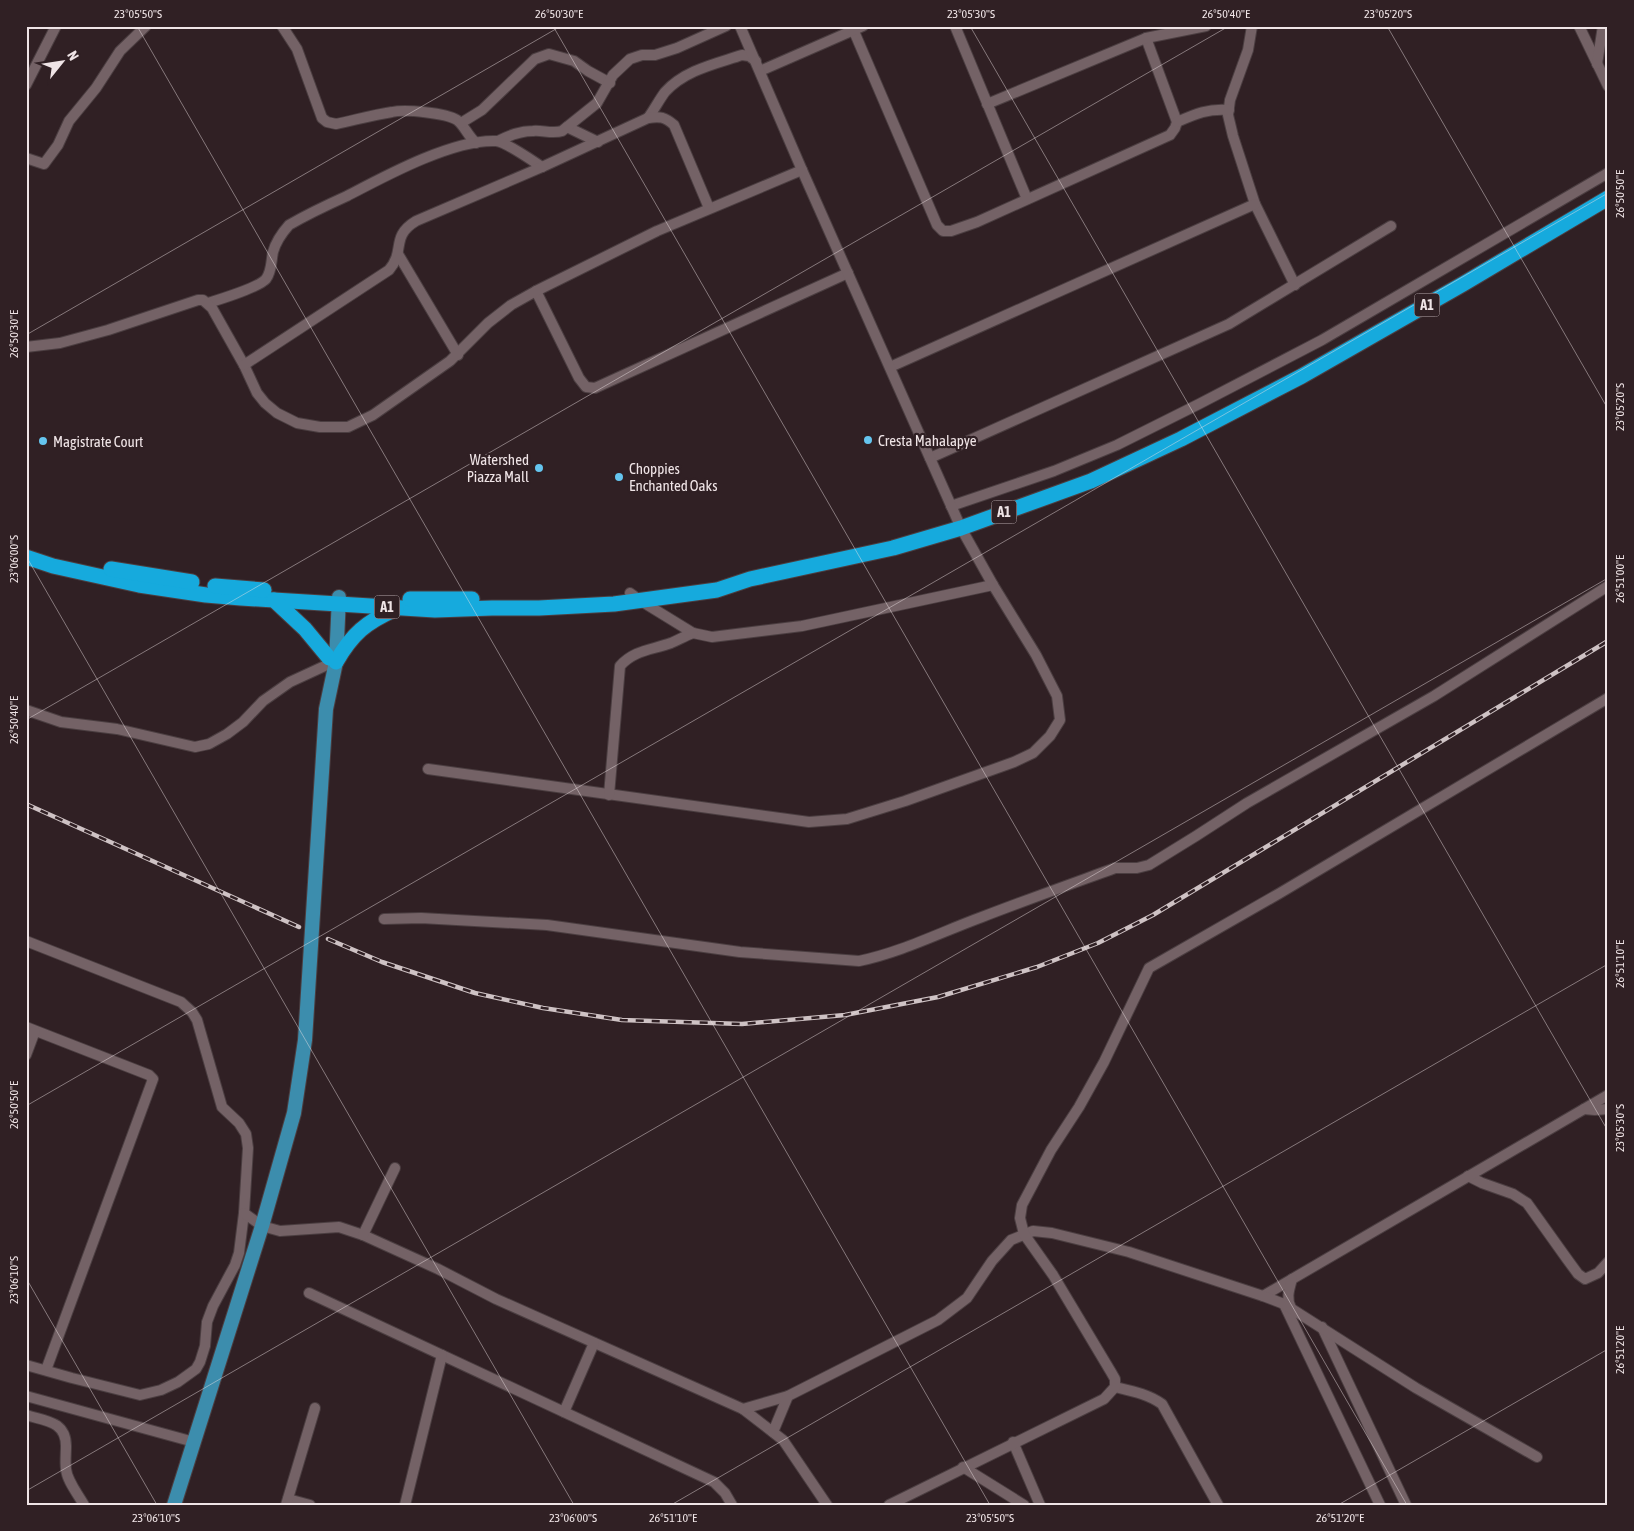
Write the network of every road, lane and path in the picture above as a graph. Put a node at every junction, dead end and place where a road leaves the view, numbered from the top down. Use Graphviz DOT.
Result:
graph roads {
  1 [pos="56,26"];
  2 [pos="146,26"];
  3 [pos="282,26"];
  4 [pos="726,26"];
  5 [pos="740,26"];
  6 [pos="955,26"];
  7 [pos="1206,26"];
  8 [pos="1252,26"];
  9 [pos="1579,26"];
  10 [pos="1603,26"];
  11 [pos="857,27"];
  12 [pos="1191,28"];
  13 [pos="1146,38"];
  14 [pos="756,61"];
  15 [pos="1597,64"];
  16 [pos="760,71"];
  17 [pos="610,82"];
  18 [pos="26,85"];
  19 [pos="1608,86"];
  20 [pos="987,104"];
  21 [pos="1229,110"];
  22 [pos="648,118"];
  23 [pos="1177,122"];
  24 [pos="461,123"];
  25 [pos="567,127"];
  26 [pos="498,141"];
  27 [pos="598,142"];
  28 [pos="476,143"];
  29 [pos="26,158"];
  30 [pos="542,167"];
  31 [pos="802,170"];
  32 [pos="1608,173"];
  33 [pos="1608,198"];
  34 [pos="1027,199"];
  35 [pos="1255,204"];
  36 [pos="708,208"];
  37 [pos="1391,226"];
  38 [pos="398,254"];
  39 [pos="848,273"];
  40 [pos="1295,284"];
  41 [pos="536,291"];
  42 [pos="208,303"];
  43 [pos="26,348"];
  44 [pos="458,354"];
  45 [pos="244,365"];
  46 [pos="890,367"];
  47 [pos="930,458"];
  48 [pos="951,506"];
  49 [pos="961,528"];
  50 [pos="26,555"];
  51 [pos="993,586"];
  52 [pos="1608,586"];
  53 [pos="635,597"];
  54 [pos="274,600"];
  55 [pos="334,601"];
  56 [pos="399,607"];
  57 [pos="693,633"];
  58 [pos="331,661"];
  59 [pos="1608,698"];
  60 [pos="26,710"];
  61 [pos="428,769"];
  62 [pos="609,795"];
  63 [pos="384,919"];
  64 [pos="26,941"];
  65 [pos="30,1029"];
  66 [pos="26,1055"];
  67 [pos="1608,1095"];
  68 [pos="1584,1109"];
  69 [pos="1608,1109"];
  70 [pos="395,1168"];
  71 [pos="1468,1176"];
  72 [pos="244,1213"];
  73 [pos="262,1226"];
  74 [pos="1024,1234"];
  75 [pos="363,1235"];
  76 [pos="1608,1262"];
  77 [pos="1292,1279"];
  78 [pos="309,1293"];
  79 [pos="1263,1296"];
  80 [pos="1287,1306"];
  81 [pos="1321,1326"];
  82 [pos="594,1343"];
  83 [pos="442,1355"];
  84 [pos="26,1365"];
  85 [pos="46,1370"];
  86 [pos="1115,1388"];
  87 [pos="26,1396"];
  88 [pos="788,1396"];
  89 [pos="315,1408"];
  90 [pos="743,1409"];
  91 [pos="564,1412"];
  92 [pos="26,1415"];
  93 [pos="773,1432"];
  94 [pos="194,1442"];
  95 [pos="1013,1442"];
  96 [pos="1537,1456"];
  97 [pos="963,1467"];
  98 [pos="287,1502"];
  99 [pos="84,1505"];
  100 [pos="174,1505"];
  101 [pos="310,1505"];
  102 [pos="405,1505"];
  103 [pos="732,1505"];
  104 [pos="827,1505"];
  105 [pos="888,1505"];
  106 [pos="1024,1505"];
  107 [pos="1040,1505"];
  108 [pos="1218,1505"];
  109 [pos="1380,1505"];
  110 [pos="1406,1505"];
  1 -- 18 [label="street"];
  2 -- 29 [label="street"];
  3 -- 24 [label="street"];
  4 -- 17 [label="street"];
  5 -- 14 [label="street"];
  6 -- 20 [label="street"];
  7 -- 12 [label="street"];
  8 -- 21 [label="street"];
  9 -- 15 [label="street"];
  10 -- 15 [label="street"];
  11 -- 16 [label="street"];
  11 -- 34 [label="street"];
  12 -- 13 [label="street"];
  13 -- 20 [label="street"];
  13 -- 23 [label="street"];
  14 -- 16 [label="street"];
  14 -- 22 [label="street"];
  15 -- 19 [label="street"];
  16 -- 31 [label="street"];
  17 -- 24 [label="street"];
  17 -- 25 [label="street"];
  20 -- 34 [label="street"];
  21 -- 23 [label="street"];
  21 -- 35 [label="street"];
  22 -- 27 [label="street"];
  22 -- 36 [label="street"];
  23 -- 34 [label="street"];
  24 -- 28 [label="street"];
  25 -- 26 [label="street"];
  25 -- 27 [label="street"];
  26 -- 28 [label="street"];
  26 -- 30 [label="street"];
  27 -- 30 [label="street"];
  28 -- 42 [label="street"];
  30 -- 38 [label="street"];
  31 -- 36 [label="street"];
  31 -- 39 [label="street"];
  32 -- 48 [label="street"];
  33 -- 49 [label="highway, A1"];
  35 -- 40 [label="street"];
  35 -- 46 [label="street"];
  36 -- 41 [label="street"];
  37 -- 40 [label="street"];
  38 -- 44 [label="street"];
  38 -- 45 [label="street"];
  39 -- 41 [label="street"];
  39 -- 46 [label="street"];
  40 -- 47 [label="street"];
  41 -- 44 [label="street"];
  42 -- 43 [label="street"];
  42 -- 45 [label="street"];
  44 -- 45 [label="street"];
  46 -- 47 [label="street"];
  47 -- 48 [label="street"];
  48 -- 49 [label="street"];
  49 -- 51 [label="street"];
  49 -- 53 [label="highway, A1"];
  50 -- 54 [label="highway, A1"];
  50 -- 55 [label="highway, A1"];
  51 -- 57 [label="street"];
  51 -- 62 [label="street"];
  52 -- 63 [label="street"];
  53 -- 55 [label="highway, A1"];
  53 -- 56 [label="highway, A1"];
  53 -- 57 [label="street"];
  54 -- 55 [label="highway, A1"];
  54 -- 58 [label="highway"];
  55 -- 56 [label="highway, A1"];
  55 -- 58 [label="main road"];
  56 -- 58 [label="highway"];
  57 -- 62 [label="street"];
  58 -- 60 [label="street"];
  58 -- 73 [label="main road"];
  59 -- 74 [label="street"];
  61 -- 62 [label="street"];
  64 -- 72 [label="street"];
  65 -- 66 [label="street"];
  65 -- 85 [label="street"];
  67 -- 68 [label="street"];
  68 -- 69 [label="street"];
  68 -- 71 [label="street"];
  70 -- 75 [label="street"];
  71 -- 76 [label="street"];
  71 -- 77 [label="street"];
  72 -- 73 [label="street"];
  72 -- 85 [label="street"];
  73 -- 75 [label="street"];
  73 -- 94 [label="main road"];
  74 -- 79 [label="street"];
  74 -- 86 [label="street"];
  74 -- 88 [label="street"];
  75 -- 82 [label="street"];
  77 -- 79 [label="street"];
  77 -- 80 [label="street"];
  78 -- 83 [label="street"];
  79 -- 80 [label="street"];
  80 -- 81 [label="street"];
  80 -- 109 [label="street"];
  81 -- 96 [label="street"];
  81 -- 110 [label="street"];
  82 -- 90 [label="street"];
  82 -- 91 [label="street"];
  83 -- 91 [label="street"];
  83 -- 102 [label="street"];
  84 -- 85 [label="street"];
  86 -- 95 [label="street"];
  86 -- 108 [label="street"];
  87 -- 94 [label="street"];
  88 -- 90 [label="street"];
  88 -- 93 [label="street"];
  89 -- 98 [label="street"];
  90 -- 93 [label="street"];
  91 -- 103 [label="street"];
  92 -- 99 [label="street"];
  93 -- 104 [label="street"];
  94 -- 100 [label="main road"];
  95 -- 97 [label="street"];
  95 -- 107 [label="street"];
  97 -- 105 [label="street"];
  97 -- 106 [label="street"];
  98 -- 101 [label="street"];
}
